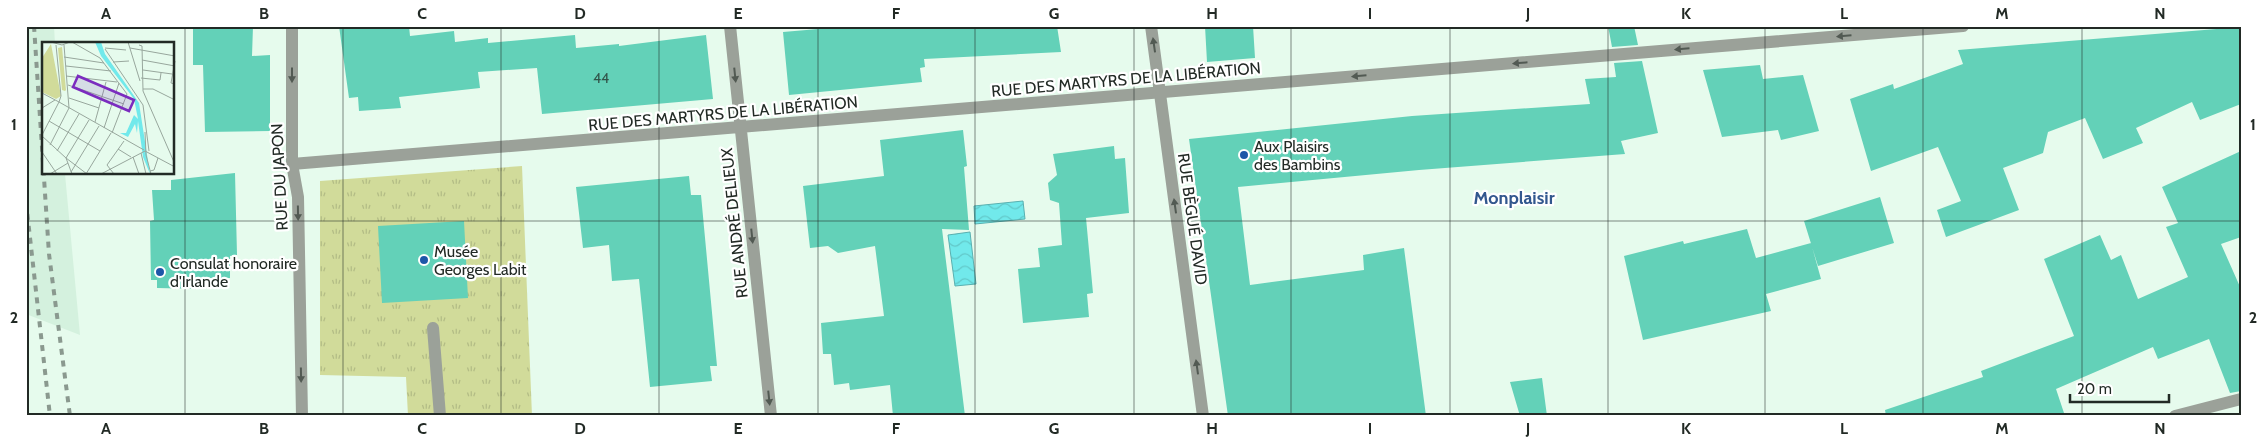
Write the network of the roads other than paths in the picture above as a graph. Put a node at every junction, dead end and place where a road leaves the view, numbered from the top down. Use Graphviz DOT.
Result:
graph roads {
  1 [pos="292,26"];
  2 [pos="730,26"];
  3 [pos="1151,26"];
  4 [pos="1963,26"];
  5 [pos="1160,92"];
  6 [pos="741,128"];
  7 [pos="292,164"];
  8 [pos="433,328"];
  9 [pos="2241,399"];
  10 [pos="302,416"];
  11 [pos="440,416"];
  12 [pos="771,416"];
  13 [pos="1203,416"];
  14 [pos="2174,416"];
  1 -- 7 [label="street, RUE DU JAPON, one-way"];
  2 -- 6 [label="street, RUE ANDRÉ DELIEUX, one-way"];
  5 -- 3 [label="street, RUE BÈGUÉ DAVID, one-way"];
  4 -- 5 [label="street, RUE DES MARTYRS DE LA LIBÉRATION, one-way"];
  5 -- 6 [label="street, RUE DES MARTYRS DE LA LIBÉRATION"];
  13 -- 5 [label="street, RUE BÈGUÉ DAVID, one-way"];
  6 -- 7 [label="street, RUE DES MARTYRS DE LA LIBÉRATION"];
  6 -- 12 [label="street, RUE ANDRÉ DELIEUX, one-way"];
  7 -- 10 [label="street, RUE DU JAPON, one-way"];
  8 -- 11 [label="street"];
  9 -- 14 [label="street"];
}
